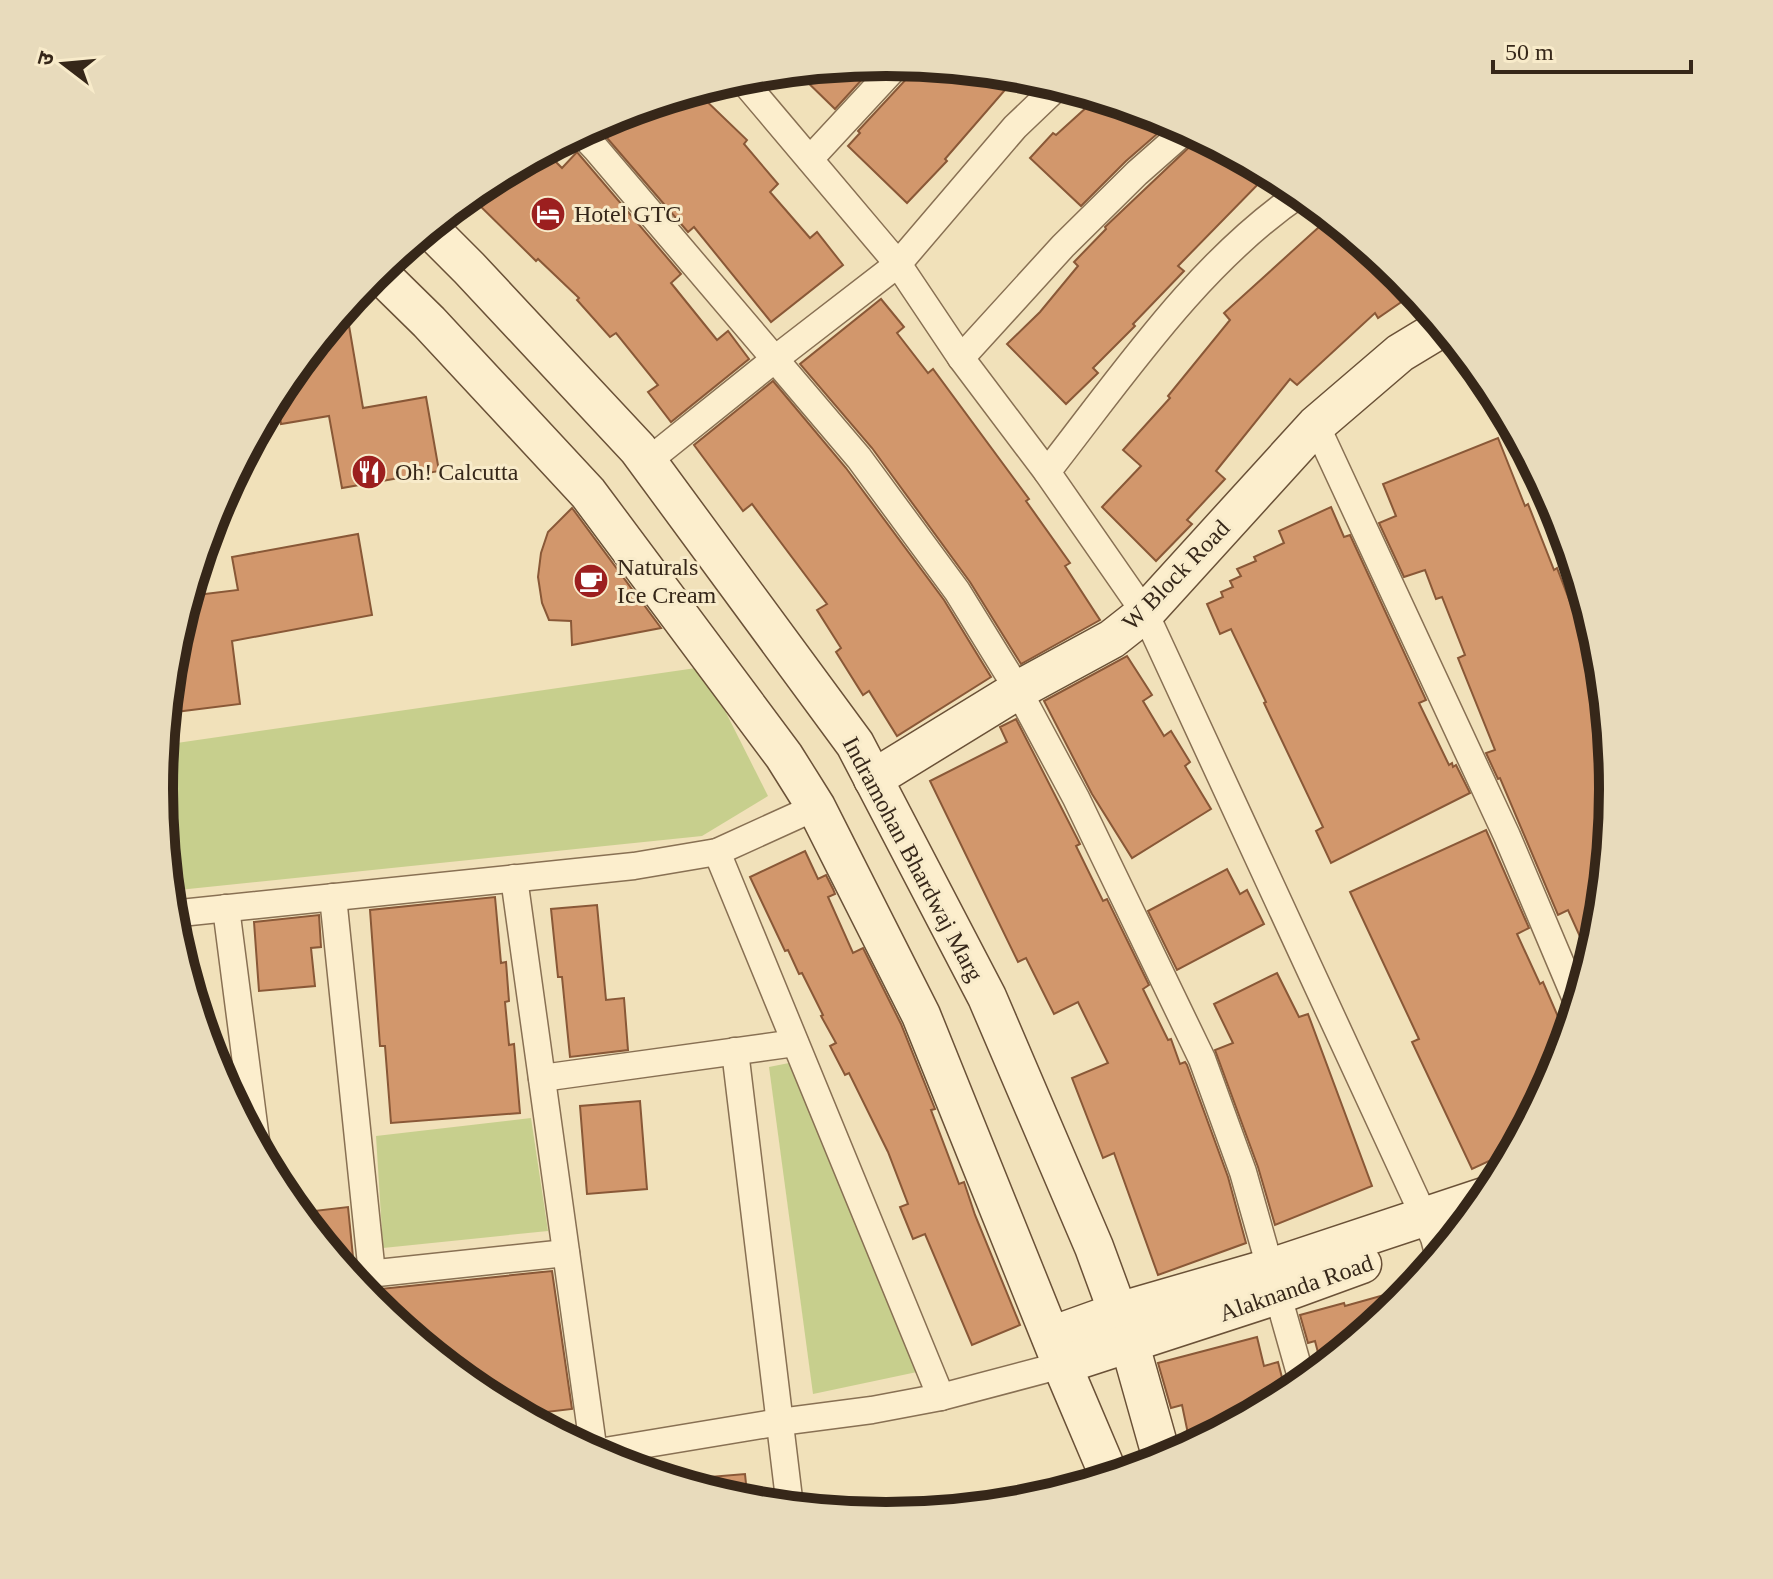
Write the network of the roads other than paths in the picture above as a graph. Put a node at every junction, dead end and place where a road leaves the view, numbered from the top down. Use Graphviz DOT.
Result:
graph roads {
  1 [pos="887,76"];
  2 [pos="751,89"];
  3 [pos="1049,95"];
  4 [pos="1177,138"];
  5 [pos="589,141"];
  6 [pos="810,159"];
  7 [pos="1290,201"];
  8 [pos="437,236"];
  9 [pos="898,264"];
  10 [pos="387,281"];
  11 [pos="1434,332"];
  12 [pos="961,358"];
  13 [pos="775,359"];
  14 [pos="1316,425"];
  15 [pos="648,461"];
  16 [pos="1047,472"];
  17 [pos="1145,613"];
  18 [pos="1018,690"];
  19 [pos="873,779"];
  20 [pos="816,807"];
  21 [pos="717,852"];
  22 [pos="514,878"];
  23 [pos="333,897"];
  24 [pos="226,908"];
  25 [pos="184,913"];
  26 [pos="1571,989"];
  27 [pos="795,1043"];
  28 [pos="735,1051"];
  29 [pos="542,1078"];
  30 [pos="253,1116"];
  31 [pos="1440,1236"];
  32 [pos="566,1253"];
  33 [pos="360,1270"];
  34 [pos="364,1275"];
  35 [pos="1274,1282"];
  36 [pos="1124,1328"];
  37 [pos="1056,1351"];
  38 [pos="1299,1371"];
  39 [pos="941,1397"];
  40 [pos="780,1422"];
  41 [pos="591,1439"];
  42 [pos="614,1449"];
  43 [pos="1159,1449"];
  44 [pos="1106,1468"];
  45 [pos="789,1496"];
  1 -- 6 [label="street"];
  2 -- 6 [label="street"];
  3 -- 9 [label="street"];
  4 -- 12 [label="street"];
  5 -- 13 [label="street"];
  6 -- 9 [label="street"];
  7 -- 16 [label="street"];
  8 -- 15 [label="street, Indramohan Bhardwaj Marg"];
  9 -- 12 [label="street"];
  9 -- 13 [label="street"];
  10 -- 20 [label="street"];
  11 -- 14 [label="street, W Block Road"];
  12 -- 16 [label="street"];
  13 -- 15 [label="street"];
  13 -- 18 [label="street"];
  14 -- 17 [label="street, W Block Road"];
  14 -- 26 [label="street"];
  15 -- 19 [label="street, Indramohan Bhardwaj Marg"];
  16 -- 17 [label="street"];
  17 -- 18 [label="street, W Block Road"];
  17 -- 31 [label="street"];
  18 -- 19 [label="street, W Block Road"];
  18 -- 35 [label="street"];
  19 -- 36 [label="street, Indramohan Bhardwaj Marg"];
  20 -- 21 [label="street"];
  20 -- 37 [label="street"];
  21 -- 22 [label="street"];
  21 -- 27 [label="street"];
  22 -- 23 [label="street"];
  22 -- 29 [label="street"];
  23 -- 24 [label="street"];
  23 -- 33 [label="street"];
  24 -- 25 [label="street"];
  24 -- 30 [label="street"];
  27 -- 28 [label="street"];
  27 -- 39 [label="street"];
  28 -- 29 [label="street"];
  28 -- 40 [label="street"];
  29 -- 32 [label="street"];
  31 -- 35 [label="street, Alaknanda Road"];
  32 -- 34 [label="street"];
  32 -- 41 [label="street"];
  35 -- 36 [label="street, Alaknanda Road"];
  35 -- 38 [label="street"];
  36 -- 37 [label="street, Alaknanda Road"];
  36 -- 43 [label="street, Indramohan Bhardwaj Marg"];
  37 -- 39 [label="street"];
  37 -- 44 [label="street"];
  39 -- 40 [label="street"];
  40 -- 42 [label="street"];
  40 -- 45 [label="street"];
}
